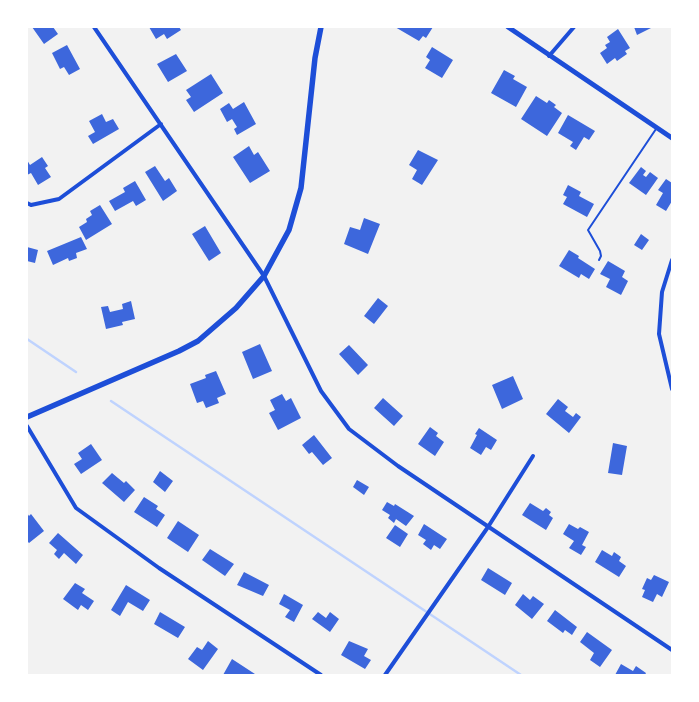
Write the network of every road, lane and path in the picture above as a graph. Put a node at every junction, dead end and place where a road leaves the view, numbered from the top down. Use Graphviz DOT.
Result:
graph roads {
  1 [pos="94,27"];
  2 [pos="321,27"];
  3 [pos="508,27"];
  4 [pos="574,27"];
  5 [pos="549,56"];
  6 [pos="161,124"];
  7 [pos="657,128"];
  8 [pos="672,138"];
  9 [pos="27,204"];
  10 [pos="599,260"];
  11 [pos="672,260"];
  12 [pos="264,276"];
  13 [pos="672,389"];
  14 [pos="27,417"];
  15 [pos="27,426"];
  16 [pos="533,456"];
  17 [pos="488,527"];
  18 [pos="672,650"];
  19 [pos="321,675"];
  20 [pos="385,675"];
  1 -- 6 [label="street"];
  2 -- 12 [label="main road"];
  3 -- 5 [label="street"];
  4 -- 5 [label="street"];
  5 -- 7 [label="street"];
  6 -- 9 [label="street"];
  6 -- 12 [label="street"];
  7 -- 8 [label="street"];
  7 -- 10 [label="lane"];
  11 -- 13 [label="street"];
  12 -- 14 [label="main road"];
  12 -- 17 [label="street"];
  15 -- 19 [label="street"];
  16 -- 17 [label="street"];
  17 -- 18 [label="street"];
  17 -- 20 [label="street"];
}
